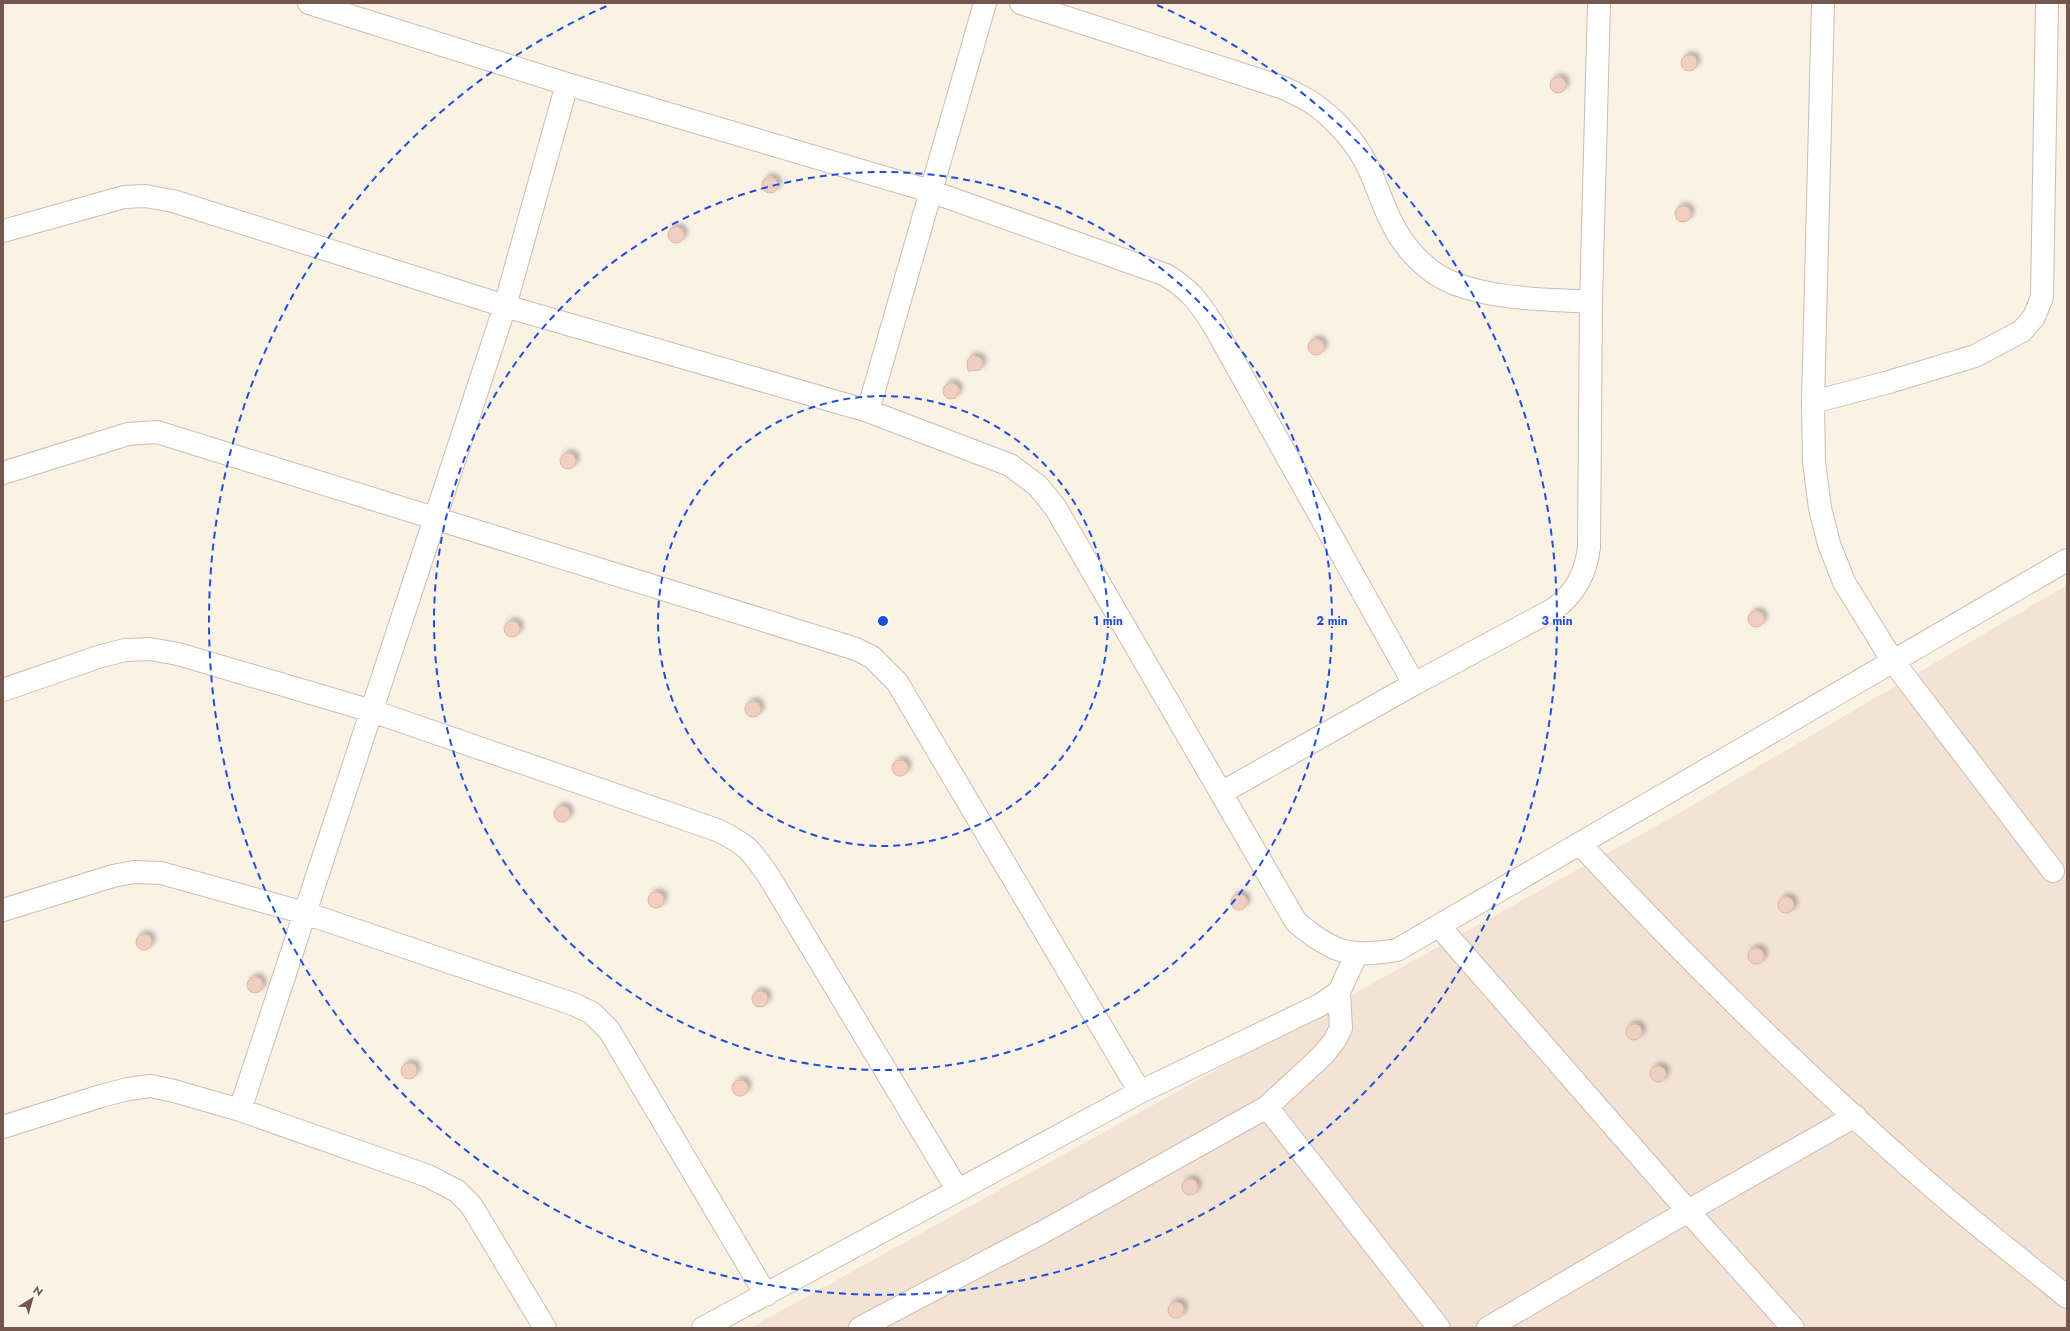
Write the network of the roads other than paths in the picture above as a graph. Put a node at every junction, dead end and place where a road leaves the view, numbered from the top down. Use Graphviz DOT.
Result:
graph roads {
  1 [pos="309,3"];
  2 [pos="985,3"];
  3 [pos="1021,3"];
  4 [pos="1599,3"];
  5 [pos="1823,3"];
  6 [pos="2047,3"];
  7 [pos="567,84"];
  8 [pos="930,191"];
  9 [pos="3,231"];
  10 [pos="1591,302"];
  11 [pos="506,306"];
  12 [pos="1813,402"];
  13 [pos="868,411"];
  14 [pos="3,473"];
  15 [pos="434,518"];
  16 [pos="2067,560"];
  17 [pos="1892,660"];
  18 [pos="1414,684"];
  19 [pos="3,690"];
  20 [pos="372,711"];
  21 [pos="1221,793"];
  22 [pos="1580,844"];
  23 [pos="2053,871"];
  24 [pos="3,910"];
  25 [pos="304,913"];
  26 [pos="1440,926"];
  27 [pos="1356,955"];
  28 [pos="1339,992"];
  29 [pos="1140,1092"];
  30 [pos="1267,1107"];
  31 [pos="240,1110"];
  32 [pos="1855,1116"];
  33 [pos="3,1127"];
  34 [pos="957,1190"];
  35 [pos="1688,1211"];
  36 [pos="766,1295"];
  37 [pos="2067,1297"];
  38 [pos="545,1328"];
  39 [pos="703,1328"];
  40 [pos="860,1328"];
  41 [pos="1439,1328"];
  42 [pos="1488,1328"];
  43 [pos="1793,1328"];
  1 -- 7 [label="street"];
  2 -- 8 [label="street"];
  3 -- 10 [label="street"];
  4 -- 10 [label="street"];
  5 -- 12 [label="street"];
  6 -- 12 [label="street"];
  7 -- 8 [label="street"];
  7 -- 11 [label="street"];
  8 -- 13 [label="street"];
  8 -- 18 [label="street"];
  9 -- 11 [label="street"];
  10 -- 18 [label="street"];
  11 -- 13 [label="street"];
  11 -- 15 [label="street"];
  12 -- 17 [label="street"];
  13 -- 21 [label="street"];
  14 -- 15 [label="street"];
  15 -- 20 [label="street"];
  15 -- 29 [label="street"];
  16 -- 17 [label="street"];
  17 -- 22 [label="street"];
  17 -- 23 [label="street"];
  18 -- 21 [label="street"];
  19 -- 20 [label="street"];
  20 -- 25 [label="street"];
  20 -- 34 [label="street"];
  21 -- 27 [label="street"];
  22 -- 26 [label="street"];
  22 -- 32 [label="street"];
  24 -- 25 [label="street"];
  25 -- 31 [label="street"];
  25 -- 36 [label="street"];
  26 -- 27 [label="street"];
  26 -- 35 [label="street"];
  27 -- 28 [label="street"];
  28 -- 29 [label="street"];
  28 -- 30 [label="street"];
  29 -- 34 [label="street"];
  30 -- 40 [label="street"];
  30 -- 41 [label="street"];
  31 -- 33 [label="street"];
  31 -- 38 [label="street"];
  32 -- 35 [label="street"];
  32 -- 37 [label="street"];
  34 -- 36 [label="street"];
  35 -- 42 [label="street"];
  35 -- 43 [label="street"];
  36 -- 39 [label="street"];
}
